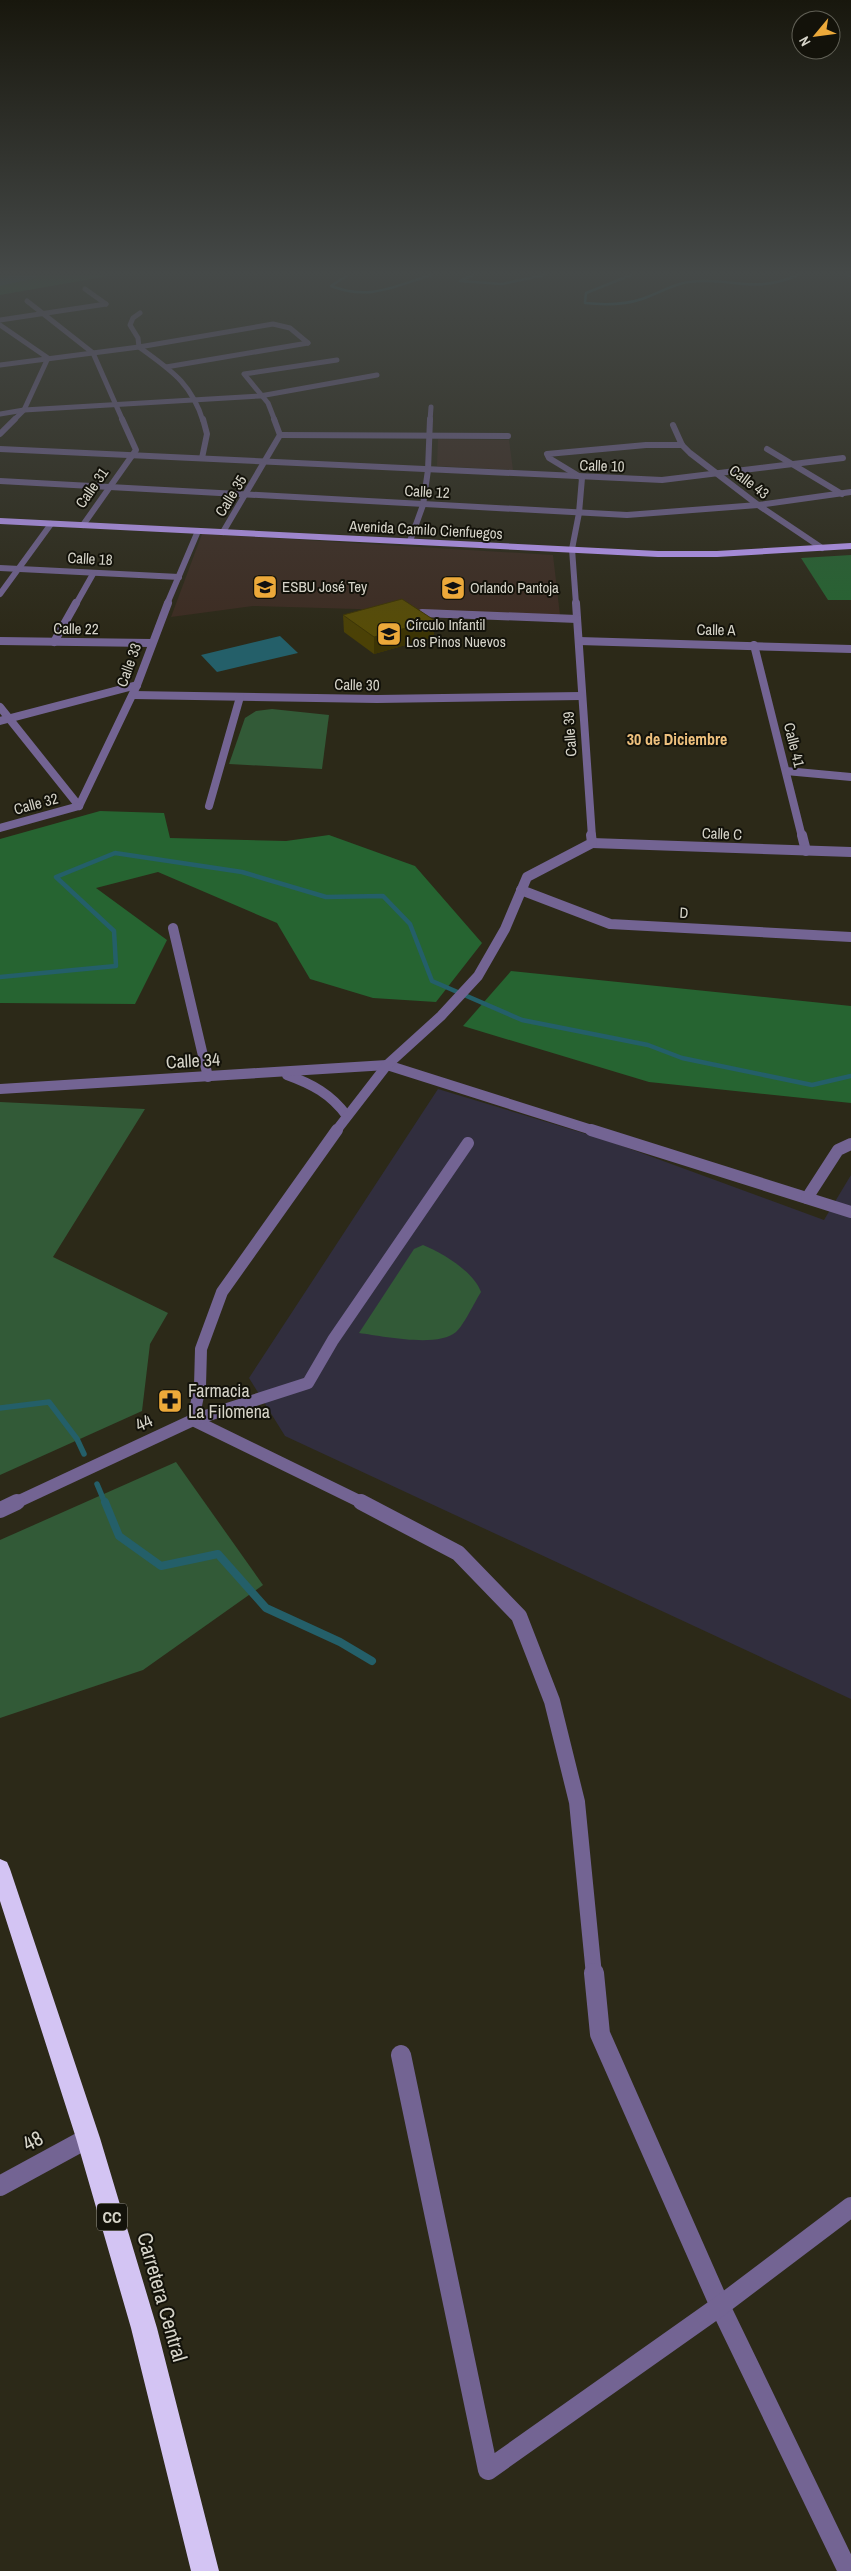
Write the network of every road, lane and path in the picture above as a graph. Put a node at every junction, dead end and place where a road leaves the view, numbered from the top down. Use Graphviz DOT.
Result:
graph roads {
  1 [pos="31,395"];
  2 [pos="112,395"];
  3 [pos="192,395"];
  4 [pos="266,395"];
  5 [pos="260,396"];
  6 [pos="197,402"];
  7 [pos="117,405"];
  8 [pos="431,407"];
  9 [pos="24,410"];
  10 [pos="0,414"];
  11 [pos="673,425"];
  12 [pos="0,434"];
  13 [pos="280,435"];
  14 [pos="430,436"];
  15 [pos="508,436"];
  16 [pos="682,445"];
  17 [pos="0,449"];
  18 [pos="767,449"];
  19 [pos="132,455"];
  20 [pos="202,458"];
  21 [pos="843,458"];
  22 [pos="266,462"];
  23 [pos="791,465"];
  24 [pos="428,470"];
  25 [pos="718,474"];
  26 [pos="582,478"];
  27 [pos="0,481"];
  28 [pos="110,486"];
  29 [pos="851,492"];
  30 [pos="247,494"];
  31 [pos="841,494"];
  32 [pos="851,499"];
  33 [pos="758,504"];
  34 [pos="423,505"];
  35 [pos="579,513"];
  36 [pos="0,521"];
  37 [pos="52,524"];
  38 [pos="83,525"];
  39 [pos="198,531"];
  40 [pos="223,532"];
  41 [pos="410,541"];
  42 [pos="851,546"];
  43 [pos="822,548"];
  44 [pos="572,549"];
  45 [pos="0,568"];
  46 [pos="16,569"];
  47 [pos="93,574"];
  48 [pos="180,577"];
  49 [pos="0,594"];
  50 [pos="422,613"];
  51 [pos="577,619"];
  52 [pos="0,641"];
  53 [pos="579,641"];
  54 [pos="54,642"];
  55 [pos="151,643"];
  56 [pos="754,645"];
  57 [pos="851,649"];
  58 [pos="137,685"];
  59 [pos="133,696"];
  60 [pos="581,696"];
  61 [pos="240,697"];
  62 [pos="0,707"];
  63 [pos="10,718"];
  64 [pos="0,721"];
  65 [pos="786,771"];
  66 [pos="851,776"];
  67 [pos="79,806"];
  68 [pos="209,806"];
  69 [pos="0,828"];
  70 [pos="592,843"];
  71 [pos="806,851"];
  72 [pos="851,852"];
  73 [pos="521,890"];
  74 [pos="173,928"];
  75 [pos="851,938"];
  76 [pos="387,1065"];
  77 [pos="282,1074"];
  78 [pos="208,1078"];
  79 [pos="0,1089"];
  80 [pos="347,1116"];
  81 [pos="468,1143"];
  82 [pos="851,1144"];
  83 [pos="807,1198"];
  84 [pos="851,1212"];
  85 [pos="193,1420"];
  86 [pos="0,1510"];
  87 [pos="0,1869"];
  88 [pos="401,2055"];
  89 [pos="88,2138"];
  90 [pos="0,2186"];
  91 [pos="851,2207"];
  92 [pos="720,2306"];
  93 [pos="205,2571"];
  94 [pos="848,2571"];
  1 -- 9 [label="street"];
  2 -- 7 [label="street"];
  3 -- 6 [label="street"];
  4 -- 5 [label="street"];
  5 -- 6 [label="street"];
  5 -- 13 [label="street"];
  6 -- 7 [label="street"];
  6 -- 20 [label="street"];
  7 -- 9 [label="street"];
  7 -- 19 [label="street"];
  8 -- 14 [label="street"];
  9 -- 10 [label="street"];
  9 -- 12 [label="street"];
  11 -- 16 [label="street, Calle 43"];
  13 -- 14 [label="street"];
  13 -- 22 [label="street, Calle 35"];
  14 -- 15 [label="street"];
  14 -- 24 [label="street"];
  16 -- 25 [label="street, Calle 43"];
  16 -- 26 [label="street"];
  17 -- 19 [label="street, Calle 10"];
  18 -- 23 [label="street"];
  19 -- 20 [label="street, Calle 10"];
  19 -- 28 [label="street, Calle 31"];
  20 -- 22 [label="street, Calle 10"];
  21 -- 23 [label="street, Calle 10"];
  22 -- 24 [label="street, Calle 10"];
  22 -- 30 [label="street, Calle 35"];
  23 -- 25 [label="street, Calle 10"];
  23 -- 31 [label="street"];
  24 -- 26 [label="street, Calle 10"];
  24 -- 34 [label="street"];
  25 -- 26 [label="street, Calle 10"];
  25 -- 33 [label="street, Calle 43"];
  26 -- 35 [label="street, Calle 39"];
  27 -- 28 [label="street, Calle 12"];
  28 -- 30 [label="street, Calle 12"];
  28 -- 38 [label="street, Calle 31"];
  29 -- 31 [label="street, Calle 12"];
  30 -- 34 [label="street, Calle 12"];
  30 -- 40 [label="street, Calle 35"];
  31 -- 32 [label="street"];
  31 -- 33 [label="street, Calle 12"];
  33 -- 35 [label="street, Calle 12"];
  33 -- 43 [label="street, Calle 43"];
  34 -- 35 [label="street, Calle 12"];
  34 -- 41 [label="street"];
  35 -- 44 [label="street, Calle 39"];
  36 -- 37 [label="main road, Avenida Camilo Cienfuegos"];
  37 -- 38 [label="main road, Avenida Camilo Cienfuegos"];
  37 -- 46 [label="street"];
  38 -- 39 [label="main road, Avenida Camilo Cienfuegos"];
  39 -- 40 [label="main road, Avenida Camilo Cienfuegos"];
  39 -- 48 [label="street, Calle 33"];
  40 -- 41 [label="main road, Avenida Camilo Cienfuegos"];
  41 -- 44 [label="main road, Avenida Camilo Cienfuegos"];
  42 -- 43 [label="main road, Avenida Camilo Cienfuegos"];
  43 -- 44 [label="main road, Avenida Camilo Cienfuegos"];
  44 -- 51 [label="street, Calle 39"];
  45 -- 46 [label="street, Calle 18"];
  46 -- 47 [label="street, Calle 18"];
  46 -- 49 [label="street"];
  47 -- 48 [label="street, Calle 18"];
  47 -- 54 [label="street"];
  48 -- 55 [label="street, Calle 33"];
  50 -- 51 [label="street"];
  51 -- 53 [label="street, Calle 39"];
  52 -- 54 [label="street, Calle 22"];
  53 -- 56 [label="street, Calle A"];
  53 -- 60 [label="street, Calle 39"];
  54 -- 55 [label="street, Calle 22"];
  55 -- 58 [label="street, Calle 33"];
  56 -- 57 [label="street, Calle A"];
  56 -- 65 [label="street, Calle 41"];
  58 -- 59 [label="street, Calle 33"];
  58 -- 63 [label="street"];
  59 -- 61 [label="street, Calle 30"];
  59 -- 67 [label="street, Calle 33"];
  60 -- 61 [label="street, Calle 30"];
  60 -- 70 [label="street, Calle 39"];
  61 -- 68 [label="street"];
  62 -- 63 [label="street"];
  63 -- 64 [label="street"];
  63 -- 67 [label="street"];
  65 -- 66 [label="street"];
  65 -- 71 [label="street, Calle 41"];
  67 -- 69 [label="street, Calle 32"];
  70 -- 71 [label="street, Calle C"];
  70 -- 73 [label="street"];
  71 -- 72 [label="street, Calle C"];
  73 -- 75 [label="street, D"];
  73 -- 76 [label="street"];
  74 -- 78 [label="street"];
  76 -- 77 [label="street, Calle 34"];
  76 -- 80 [label="street"];
  76 -- 83 [label="street"];
  77 -- 78 [label="street, Calle 34"];
  77 -- 80 [label="street"];
  78 -- 79 [label="street, Calle 34"];
  80 -- 85 [label="street"];
  81 -- 85 [label="street, 44"];
  82 -- 83 [label="street"];
  83 -- 84 [label="street"];
  85 -- 86 [label="street, 44"];
  85 -- 92 [label="street"];
  87 -- 89 [label="highway, Carretera Central / CC"];
  88 -- 92 [label="street"];
  89 -- 90 [label="street, 48"];
  89 -- 93 [label="highway, Carretera Central / CC"];
  91 -- 92 [label="street"];
  92 -- 94 [label="street"];
}
